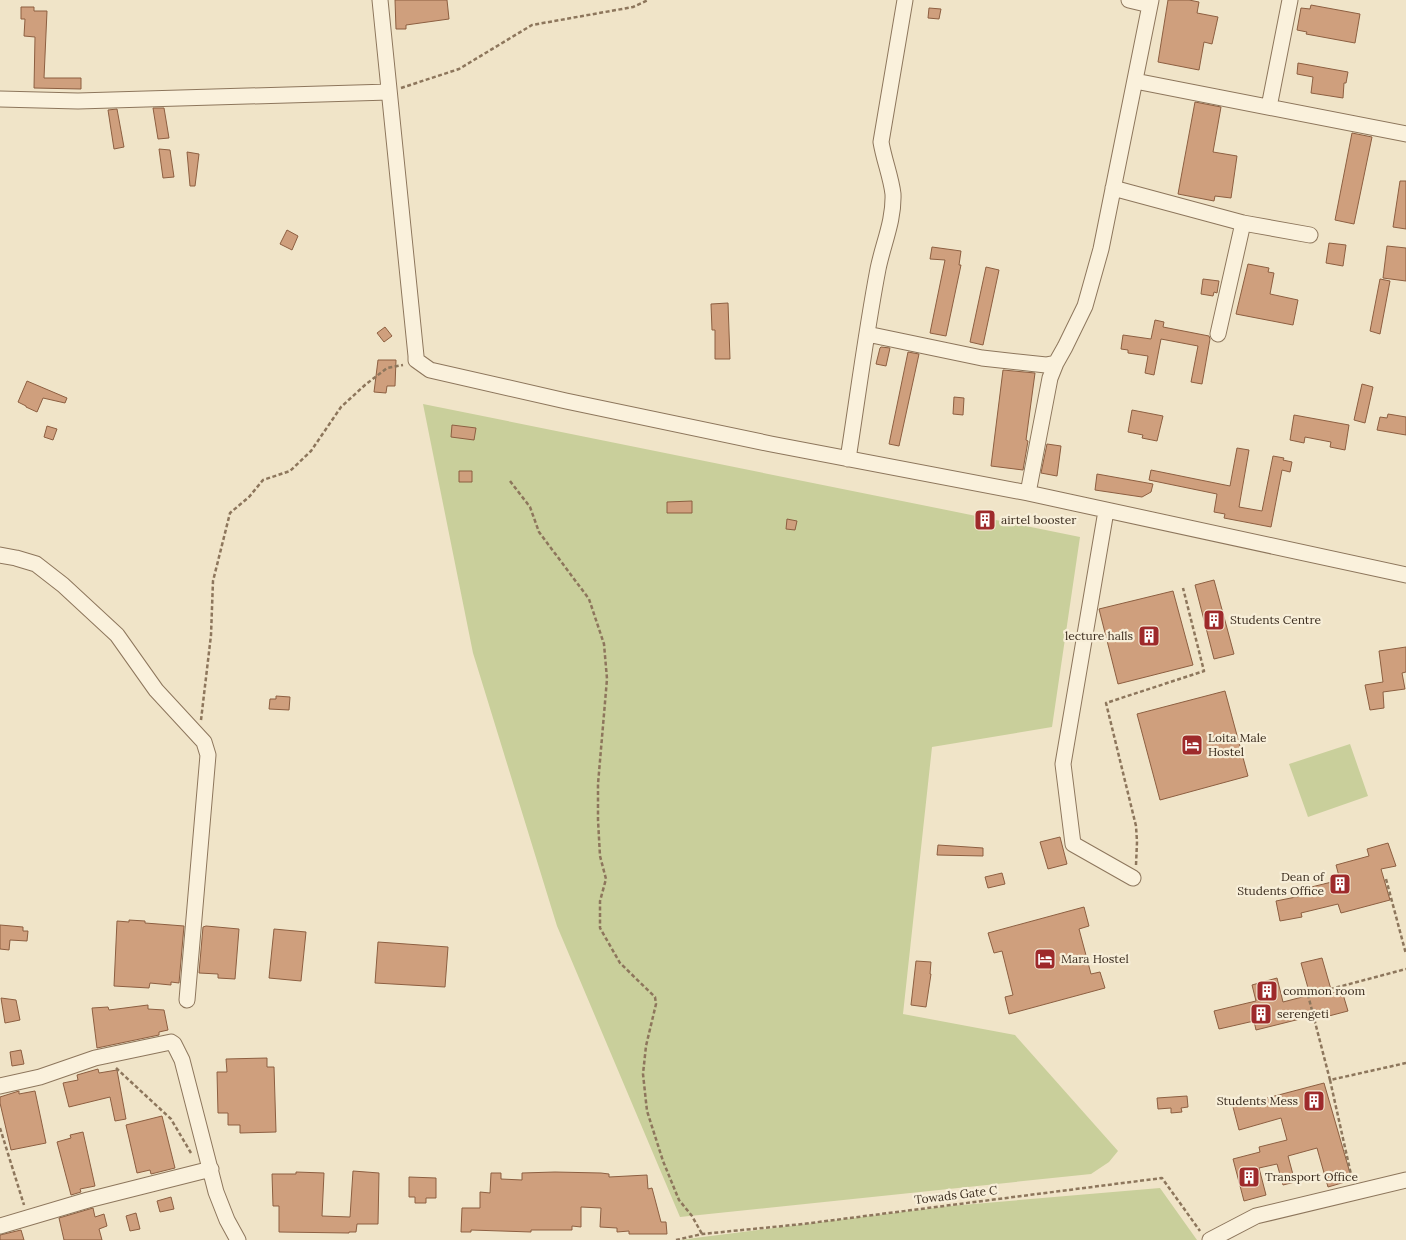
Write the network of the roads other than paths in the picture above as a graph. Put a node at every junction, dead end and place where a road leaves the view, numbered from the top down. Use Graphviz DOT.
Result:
graph roads {
  1 [pos="380,0"];
  2 [pos="905,0"];
  3 [pos="1129,0"];
  4 [pos="1290,0"];
  5 [pos="1150,3"];
  6 [pos="1135,81"];
  7 [pos="389,92"];
  8 [pos="0,99"];
  9 [pos="1269,107"];
  10 [pos="1406,134"];
  11 [pos="1113,188"];
  12 [pos="1243,223"];
  13 [pos="1310,235"];
  14 [pos="867,334"];
  15 [pos="1218,334"];
  16 [pos="1056,363"];
  17 [pos="848,458"];
  18 [pos="1028,493"];
  19 [pos="1106,511"];
  20 [pos="0,555"];
  21 [pos="1406,575"];
  22 [pos="1133,878"];
  23 [pos="187,1000"];
  24 [pos="0,1086"];
  25 [pos="206,1170"];
  26 [pos="1406,1180"];
  27 [pos="0,1226"];
  28 [pos="1206,1237"];
  29 [pos="238,1240"];
  1 -- 7 [label="street"];
  2 -- 14 [label="street"];
  3 -- 5 [label="street"];
  4 -- 9 [label="street"];
  5 -- 6 [label="street"];
  6 -- 9 [label="street"];
  6 -- 11 [label="street"];
  7 -- 8 [label="street"];
  7 -- 17 [label="street"];
  9 -- 10 [label="street"];
  11 -- 12 [label="street"];
  11 -- 16 [label="street"];
  12 -- 13 [label="street"];
  12 -- 15 [label="street"];
  14 -- 16 [label="street"];
  14 -- 17 [label="street"];
  16 -- 18 [label="street"];
  17 -- 18 [label="street"];
  18 -- 19 [label="street"];
  19 -- 21 [label="street"];
  19 -- 22 [label="street"];
  20 -- 23 [label="street"];
  24 -- 25 [label="street"];
  25 -- 27 [label="street"];
  25 -- 29 [label="street"];
  26 -- 28 [label="street"];
}
